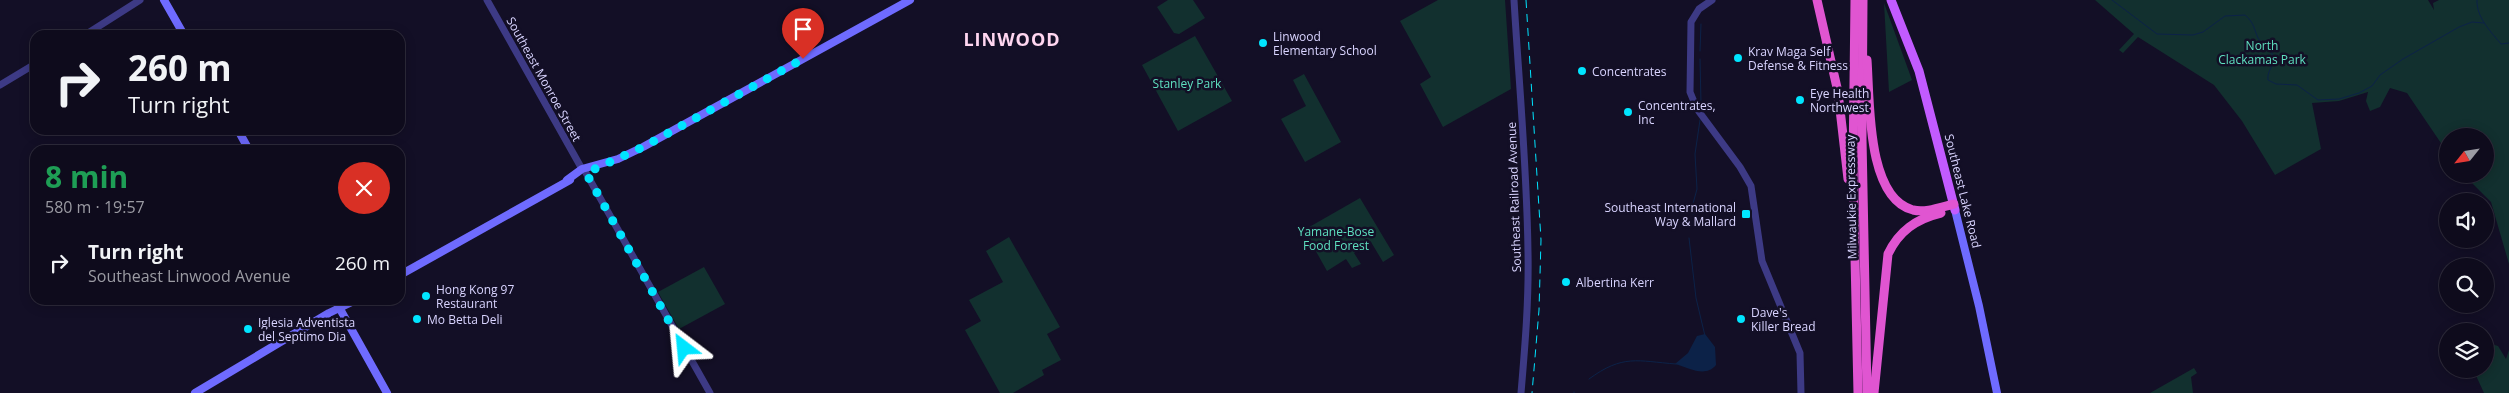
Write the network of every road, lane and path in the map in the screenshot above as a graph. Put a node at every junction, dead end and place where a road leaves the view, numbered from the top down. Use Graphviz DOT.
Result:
graph roads {
  1 [pos="140,0"];
  2 [pos="164,0"];
  3 [pos="487,0"];
  4 [pos="910,0"];
  5 [pos="1514,0"];
  6 [pos="1712,0"];
  7 [pos="1817,0"];
  8 [pos="1855,0"];
  9 [pos="1864,0"];
  10 [pos="1891,0"];
  11 [pos="1863,11"];
  12 [pos="93,30"];
  13 [pos="181,30"];
  14 [pos="30,67"];
  15 [pos="0,85"];
  16 [pos="584,171"];
  17 [pos="1955,207"];
  18 [pos="1855,236"];
  19 [pos="405,272"];
  20 [pos="338,305"];
  21 [pos="347,305"];
  22 [pos="340,309"];
  23 [pos="195,393"];
  24 [pos="387,393"];
  25 [pos="710,393"];
  26 [pos="1521,393"];
  27 [pos="1802,393"];
  28 [pos="1858,393"];
  29 [pos="1867,393"];
  30 [pos="1874,393"];
  31 [pos="1997,393"];
  1 -- 12 [label="street"];
  2 -- 13 [label="main road"];
  3 -- 16 [label="street, Southeast Monroe Street"];
  4 -- 16 [label="main road"];
  5 -- 26 [label="street, Southeast Railroad Avenue"];
  6 -- 27 [label="street"];
  7 -- 18 [label="highway"];
  8 -- 18 [label="highway, Milwaukie Expressway"];
  9 -- 11 [label="highway, Milwaukie Expressway"];
  10 -- 17 [label="main road, Southeast Lake Road"];
  11 -- 17 [label="highway"];
  11 -- 29 [label="highway, Milwaukie Expressway"];
  14 -- 15 [label="street"];
  16 -- 19 [label="main road"];
  16 -- 25 [label="street, Southeast Monroe Street"];
  17 -- 30 [label="highway"];
  17 -- 31 [label="main road, Southeast Lake Road"];
  18 -- 28 [label="highway, Milwaukie Expressway"];
  20 -- 22 [label="main road"];
  21 -- 22 [label="main road"];
  22 -- 23 [label="main road"];
  22 -- 24 [label="main road"];
}
